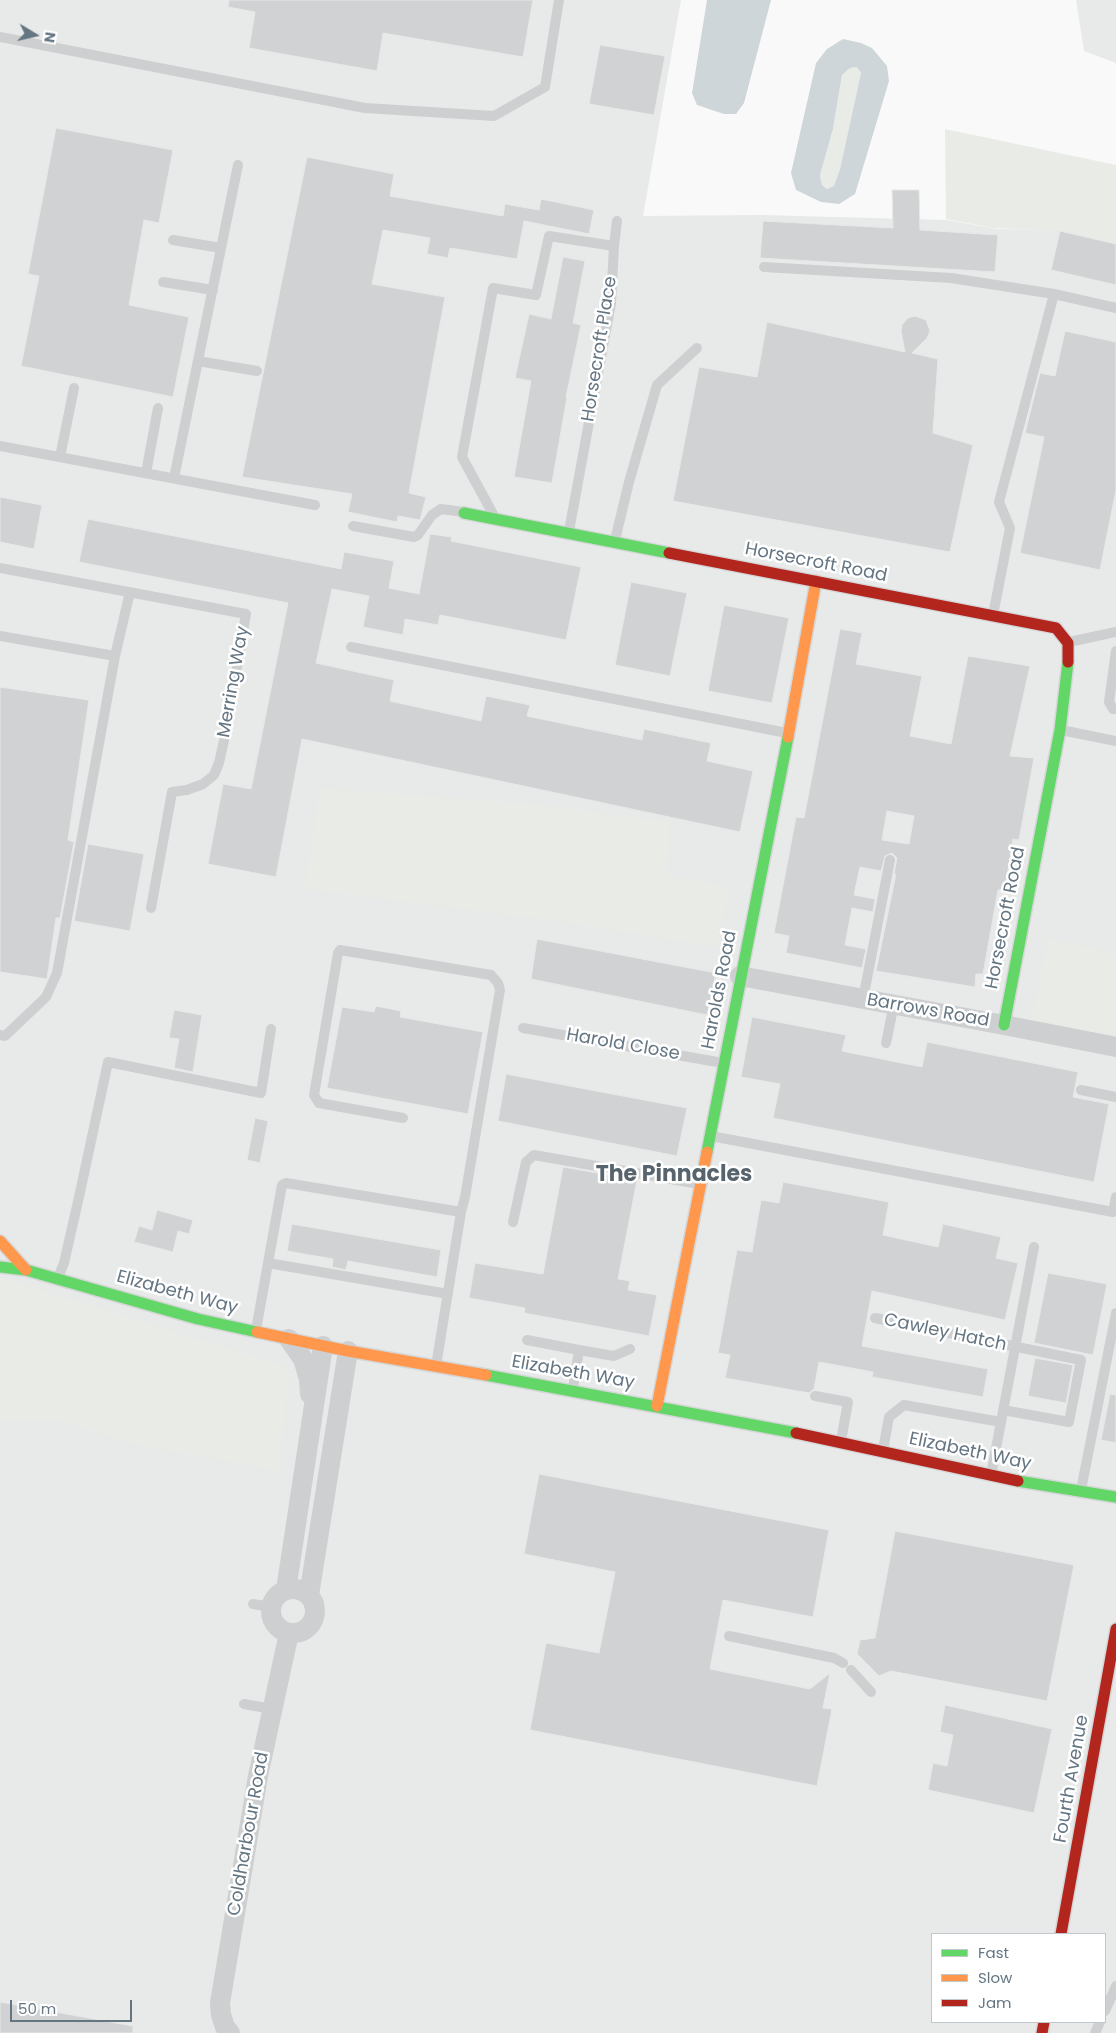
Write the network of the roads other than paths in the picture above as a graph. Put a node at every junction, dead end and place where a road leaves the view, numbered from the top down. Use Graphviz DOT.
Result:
graph roads {
  1 [pos="560,0"];
  2 [pos="0,37"];
  3 [pos="238,165"];
  4 [pos="617,221"];
  5 [pos="173,240"];
  6 [pos="614,246"];
  7 [pos="221,248"];
  8 [pos="764,267"];
  9 [pos="163,282"];
  10 [pos="213,290"];
  11 [pos="1054,294"];
  12 [pos="1116,308"];
  13 [pos="696,348"];
  14 [pos="198,361"];
  15 [pos="257,371"];
  16 [pos="74,388"];
  17 [pos="158,408"];
  18 [pos="0,446"];
  19 [pos="60,457"];
  20 [pos="146,473"];
  21 [pos="174,478"];
  22 [pos="315,505"];
  23 [pos="464,513"];
  24 [pos="496,519"];
  25 [pos="353,526"];
  26 [pos="569,532"];
  27 [pos="615,541"];
  28 [pos="0,568"];
  29 [pos="816,581"];
  30 [pos="130,592"];
  31 [pos="993,616"];
  32 [pos="1116,632"];
  33 [pos="0,636"];
  34 [pos="1068,643"];
  35 [pos="351,647"];
  36 [pos="1116,651"];
  37 [pos="115,656"];
  38 [pos="1116,709"];
  39 [pos="1060,730"];
  40 [pos="787,733"];
  41 [pos="1116,741"];
  42 [pos="890,860"];
  43 [pos="150,908"];
  44 [pos="740,976"];
  45 [pos="863,999"];
  46 [pos="894,1004"];
  47 [pos="1004,1025"];
  48 [pos="523,1028"];
  49 [pos="271,1029"];
  50 [pos="0,1035"];
  51 [pos="886,1043"];
  52 [pos="1116,1047"];
  53 [pos="724,1063"];
  54 [pos="1081,1090"];
  55 [pos="1116,1097"];
  56 [pos="403,1118"];
  57 [pos="710,1136"];
  58 [pos="700,1184"];
  59 [pos="1116,1197"];
  60 [pos="461,1212"];
  61 [pos="513,1222"];
  62 [pos="0,1241"];
  63 [pos="1034,1247"];
  64 [pos="268,1263"];
  65 [pos="0,1267"];
  66 [pos="26,1270"];
  67 [pos="58,1279"];
  68 [pos="448,1294"];
  69 [pos="1116,1313"];
  70 [pos="875,1318"];
  71 [pos="256,1331"];
  72 [pos="289,1339"];
  73 [pos="526,1340"];
  74 [pos="323,1346"];
  75 [pos="1015,1348"];
  76 [pos="630,1349"];
  77 [pos="579,1350"];
  78 [pos="348,1351"];
  79 [pos="436,1367"];
  80 [pos="573,1390"];
  81 [pos="815,1396"];
  82 [pos="657,1406"];
  83 [pos="1003,1410"];
  84 [pos="312,1419"];
  85 [pos="1001,1422"];
  86 [pos="841,1442"];
  87 [pos="882,1452"];
  88 [pos="991,1476"];
  89 [pos="1081,1491"];
  90 [pos="1116,1497"];
  91 [pos="286,1590"];
  92 [pos="309,1596"];
  93 [pos="1116,1629"];
  94 [pos="290,1633"];
  95 [pos="729,1636"];
  96 [pos="843,1663"];
  97 [pos="851,1670"];
  98 [pos="871,1692"];
  99 [pos="244,1704"];
  100 [pos="272,1709"];
  101 [pos="1061,1933"];
  102 [pos="1116,1986"];
  103 [pos="1106,2009"];
  104 [pos="230,2033"];
  1 -- 2 [label="lane"];
  3 -- 7 [label="lane"];
  4 -- 6 [label="lane, Horsecroft Place"];
  5 -- 7 [label="lane"];
  6 -- 24 [label="lane"];
  6 -- 26 [label="lane, Horsecroft Place"];
  7 -- 10 [label="lane"];
  8 -- 11 [label="lane"];
  9 -- 10 [label="lane"];
  10 -- 14 [label="lane"];
  11 -- 12 [label="lane"];
  11 -- 31 [label="lane"];
  13 -- 27 [label="lane"];
  14 -- 15 [label="lane"];
  14 -- 21 [label="lane"];
  16 -- 19 [label="lane"];
  17 -- 20 [label="lane"];
  18 -- 19 [label="lane"];
  19 -- 20 [label="lane"];
  20 -- 21 [label="lane"];
  21 -- 22 [label="lane"];
  23 -- 24 [label="street, Horsecroft Road"];
  23 -- 25 [label="lane"];
  24 -- 26 [label="street, Horsecroft Road"];
  26 -- 27 [label="street, Horsecroft Road"];
  27 -- 29 [label="street, Horsecroft Road"];
  28 -- 30 [label="lane, Merring Way"];
  29 -- 31 [label="street, Horsecroft Road"];
  29 -- 40 [label="street, Harolds Road"];
  30 -- 37 [label="lane"];
  30 -- 43 [label="lane, Merring Way"];
  31 -- 34 [label="street, Horsecroft Road"];
  32 -- 34 [label="lane"];
  33 -- 37 [label="lane"];
  34 -- 39 [label="street, Horsecroft Road"];
  35 -- 40 [label="lane"];
  36 -- 38 [label="lane"];
  37 -- 50 [label="lane"];
  39 -- 41 [label="lane"];
  39 -- 47 [label="street, Horsecroft Road"];
  40 -- 44 [label="street, Harolds Road"];
  42 -- 45 [label="lane"];
  44 -- 45 [label="street, Barrows Road"];
  44 -- 53 [label="street, Harolds Road"];
  45 -- 46 [label="street, Barrows Road"];
  46 -- 47 [label="street, Barrows Road"];
  46 -- 51 [label="lane"];
  47 -- 52 [label="street, Barrows Road"];
  48 -- 53 [label="lane, Harold Close"];
  49 -- 67 [label="lane"];
  53 -- 57 [label="street, Harolds Road"];
  54 -- 55 [label="lane"];
  56 -- 60 [label="lane"];
  57 -- 58 [label="street, Harolds Road"];
  57 -- 59 [label="lane"];
  58 -- 61 [label="lane"];
  58 -- 82 [label="street, Harolds Road"];
  60 -- 64 [label="lane"];
  60 -- 68 [label="lane"];
  62 -- 66 [label="street"];
  63 -- 75 [label="lane, Cawley Hatch"];
  64 -- 68 [label="lane"];
  64 -- 71 [label="lane"];
  65 -- 66 [label="street, Elizabeth Way"];
  66 -- 67 [label="street, Elizabeth Way"];
  67 -- 71 [label="street, Elizabeth Way"];
  68 -- 79 [label="lane"];
  69 -- 89 [label="lane"];
  70 -- 75 [label="lane, Cawley Hatch"];
  71 -- 72 [label="street, Elizabeth Way"];
  72 -- 74 [label="street, Elizabeth Way"];
  72 -- 84 [label="street"];
  73 -- 77 [label="lane"];
  74 -- 78 [label="street, Elizabeth Way"];
  74 -- 84 [label="street"];
  75 -- 83 [label="lane, Cawley Hatch"];
  75 -- 83 [label="lane"];
  76 -- 77 [label="lane"];
  77 -- 80 [label="lane"];
  78 -- 79 [label="street, Elizabeth Way"];
  78 -- 92 [label="street"];
  79 -- 80 [label="street, Elizabeth Way"];
  80 -- 82 [label="street, Elizabeth Way"];
  81 -- 86 [label="lane"];
  82 -- 86 [label="street, Elizabeth Way"];
  83 -- 85 [label="lane, Cawley Hatch"];
  84 -- 91 [label="street"];
  85 -- 87 [label="lane"];
  85 -- 88 [label="lane, Cawley Hatch"];
  86 -- 87 [label="street, Elizabeth Way"];
  87 -- 88 [label="street, Elizabeth Way"];
  88 -- 89 [label="street, Elizabeth Way"];
  89 -- 90 [label="street, Elizabeth Way"];
  91 -- 92 [label="street"];
  91 -- 94 [label="street"];
  92 -- 94 [label="street"];
  93 -- 101 [label="street, Fourth Avenue"];
  94 -- 100 [label="street, Coldharbour Road"];
  95 -- 96 [label="lane"];
  97 -- 98 [label="lane"];
  99 -- 100 [label="lane"];
  100 -- 104 [label="street, Coldharbour Road"];
  102 -- 103 [label="lane"];
}
